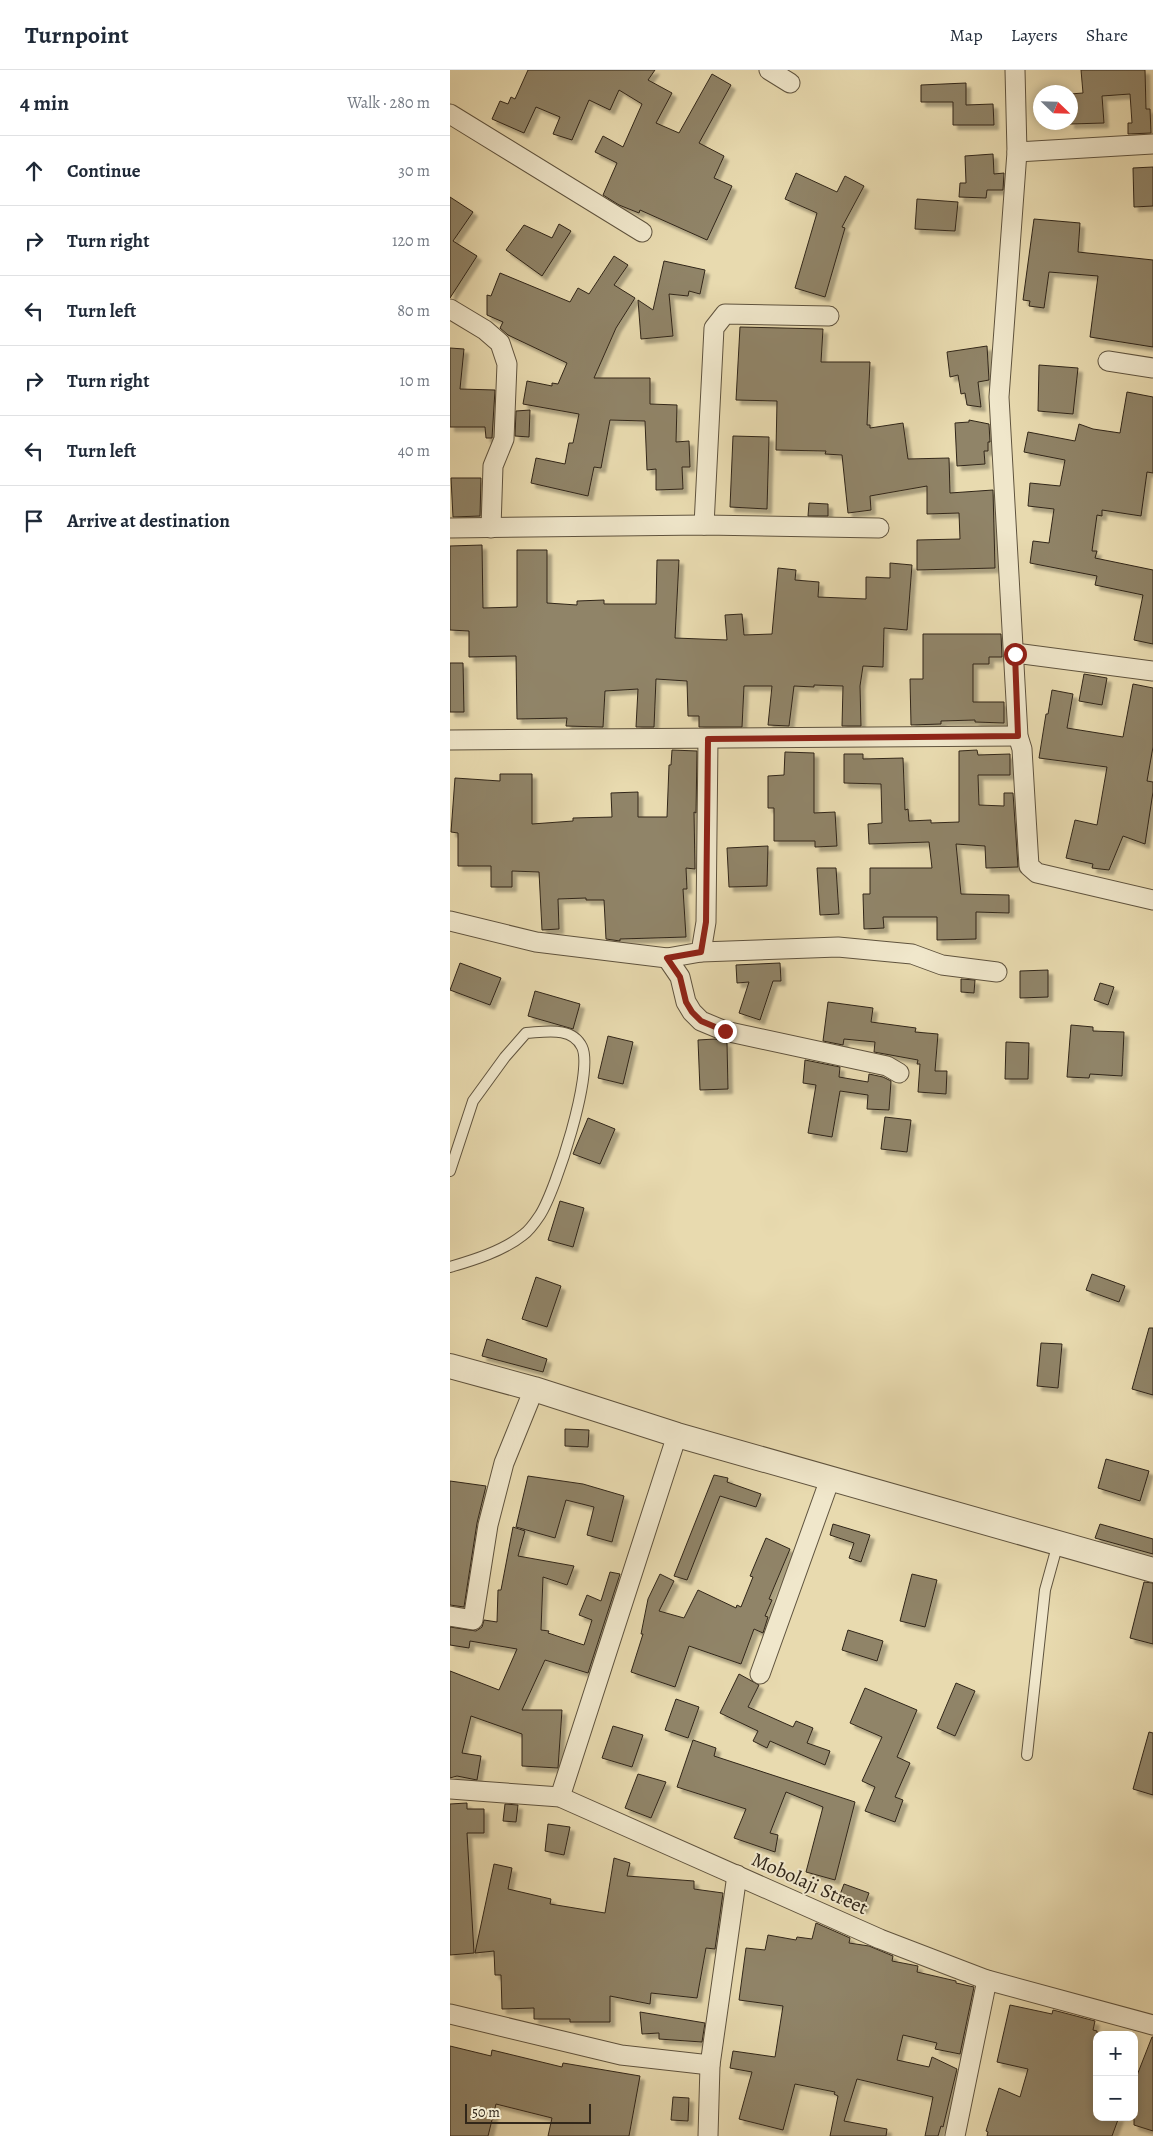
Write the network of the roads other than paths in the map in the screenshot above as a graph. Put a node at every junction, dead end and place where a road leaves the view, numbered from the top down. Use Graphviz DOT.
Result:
graph roads {
  1 [pos="769,70"];
  2 [pos="1016,70"];
  3 [pos="790,83"];
  4 [pos="450,114"];
  5 [pos="1153,144"];
  6 [pos="1017,152"];
  7 [pos="642,232"];
  8 [pos="450,309"];
  9 [pos="829,316"];
  10 [pos="1108,362"];
  11 [pos="1153,368"];
  12 [pos="704,525"];
  13 [pos="450,528"];
  14 [pos="491,528"];
  15 [pos="879,528"];
  16 [pos="1015,654"];
  17 [pos="1153,671"];
  18 [pos="1018,736"];
  19 [pos="708,739"];
  20 [pos="450,740"];
  21 [pos="1153,900"];
  22 [pos="450,921"];
  23 [pos="701,952"];
  24 [pos="667,958"];
  25 [pos="997,972"];
  26 [pos="899,1073"];
  27 [pos="450,1172"];
  28 [pos="450,1267"];
  29 [pos="450,1366"];
  30 [pos="534,1390"];
  31 [pos="677,1435"];
  32 [pos="830,1479"];
  33 [pos="1058,1544"];
  34 [pos="1153,1570"];
  35 [pos="450,1616"];
  36 [pos="760,1674"];
  37 [pos="1027,1755"];
  38 [pos="450,1790"];
  39 [pos="560,1797"];
  40 [pos="737,1875"];
  41 [pos="987,1980"];
  42 [pos="450,2014"];
  43 [pos="1153,2025"];
  44 [pos="710,2066"];
  45 [pos="708,2136"];
  46 [pos="955,2136"];
  1 -- 3 [label="street"];
  2 -- 6 [label="street"];
  4 -- 7 [label="street"];
  5 -- 6 [label="street"];
  6 -- 16 [label="street"];
  8 -- 14 [label="street"];
  9 -- 12 [label="street"];
  10 -- 11 [label="street"];
  12 -- 14 [label="street"];
  12 -- 15 [label="street"];
  13 -- 14 [label="street"];
  16 -- 17 [label="street"];
  16 -- 18 [label="street"];
  18 -- 19 [label="street"];
  18 -- 21 [label="street"];
  19 -- 20 [label="street"];
  19 -- 23 [label="street"];
  22 -- 24 [label="street"];
  23 -- 24 [label="street"];
  23 -- 25 [label="street"];
  24 -- 26 [label="street"];
  27 -- 28 [label="lane"];
  29 -- 30 [label="street"];
  30 -- 31 [label="street"];
  30 -- 35 [label="street"];
  31 -- 32 [label="street"];
  31 -- 39 [label="street"];
  32 -- 33 [label="street"];
  32 -- 36 [label="street"];
  33 -- 34 [label="street"];
  33 -- 37 [label="lane"];
  38 -- 39 [label="street, Mobolaji Street"];
  39 -- 40 [label="street, Mobolaji Street"];
  40 -- 41 [label="street, Mobolaji Street"];
  40 -- 44 [label="street"];
  41 -- 43 [label="street, Mobolaji Street"];
  41 -- 46 [label="street"];
  42 -- 44 [label="street"];
  44 -- 45 [label="street"];
}
